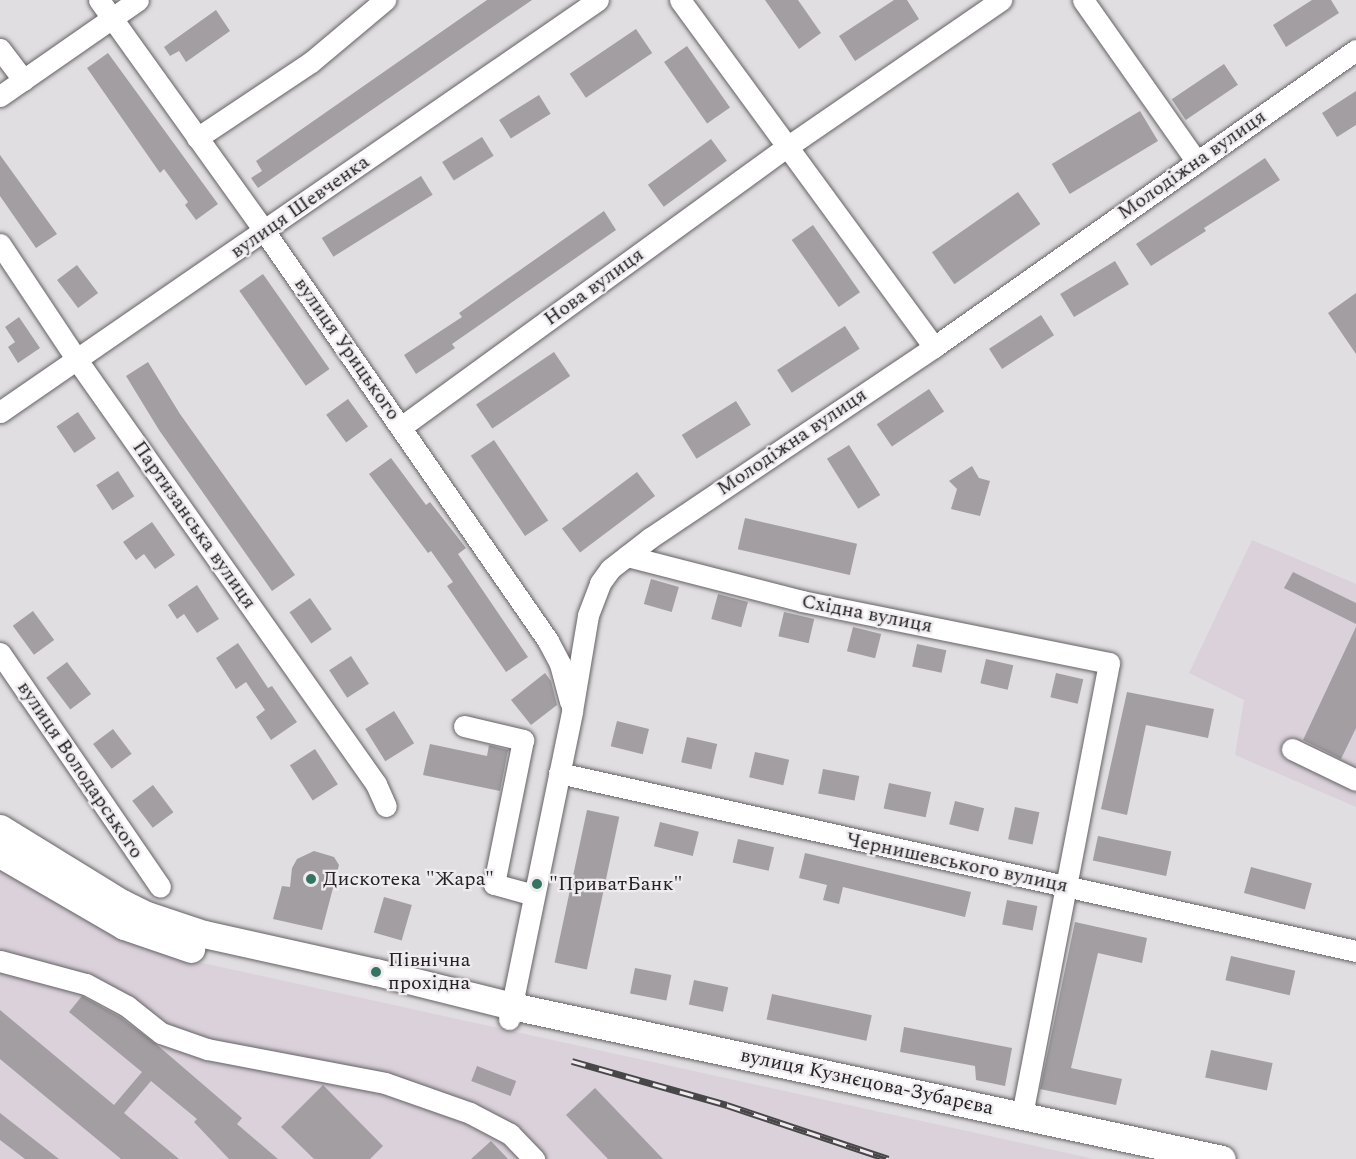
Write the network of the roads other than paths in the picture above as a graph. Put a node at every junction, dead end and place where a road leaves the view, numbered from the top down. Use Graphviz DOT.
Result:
graph roads {
  1 [pos="99,0"];
  2 [pos="138,0"];
  3 [pos="385,0"];
  4 [pos="598,0"];
  5 [pos="680,0"];
  6 [pos="1001,0"];
  7 [pos="1083,0"];
  8 [pos="113,19"];
  9 [pos="0,49"];
  10 [pos="1356,50"];
  11 [pos="23,80"];
  12 [pos="0,96"];
  13 [pos="197,138"];
  14 [pos="787,147"];
  15 [pos="1197,162"];
  16 [pos="265,232"];
  17 [pos="0,244"];
  18 [pos="934,347"];
  19 [pos="77,360"];
  20 [pos="0,412"];
  21 [pos="401,427"];
  22 [pos="627,556"];
  23 [pos="0,653"];
  24 [pos="572,711"];
  25 [pos="464,726"];
  26 [pos="1292,748"];
  27 [pos="559,773"];
  28 [pos="1356,780"];
  29 [pos="386,806"];
  30 [pos="0,828"];
  31 [pos="0,854"];
  32 [pos="160,887"];
  33 [pos="1066,887"];
  34 [pos="534,895"];
  35 [pos="1356,951"];
  36 [pos="0,961"];
  37 [pos="510,1013"];
  38 [pos="1022,1116"];
  39 [pos="534,1159"];
  40 [pos="1149,1159"];
  41 [pos="1222,1159"];
  1 -- 8 [label="street, вулиця Урицького"];
  2 -- 8 [label="street"];
  3 -- 13 [label="street"];
  4 -- 16 [label="street, вулиця Шевченка"];
  5 -- 14 [label="street"];
  6 -- 14 [label="street, Нова вулиця"];
  7 -- 15 [label="street"];
  8 -- 11 [label="street"];
  8 -- 13 [label="street, вулиця Урицького"];
  9 -- 11 [label="street"];
  10 -- 15 [label="street, Молодіжна вулиця"];
  11 -- 12 [label="street"];
  13 -- 16 [label="street, вулиця Урицького"];
  14 -- 18 [label="street"];
  14 -- 21 [label="street, Нова вулиця"];
  15 -- 18 [label="street, Молодіжна вулиця"];
  16 -- 19 [label="street, вулиця Шевченка"];
  16 -- 21 [label="street, вулиця Урицького"];
  17 -- 19 [label="street, Партизанська вулиця"];
  18 -- 22 [label="street, Молодіжна вулиця"];
  19 -- 20 [label="street, вулиця Шевченка"];
  19 -- 29 [label="street, Партизанська вулиця"];
  21 -- 24 [label="street, вулиця Урицького"];
  22 -- 24 [label="street, Молодіжна вулиця"];
  22 -- 33 [label="street, Східна вулиця"];
  23 -- 32 [label="street, вулиця Володарського"];
  24 -- 27 [label="street, Молодіжна вулиця"];
  25 -- 34 [label="street"];
  26 -- 28 [label="street"];
  27 -- 33 [label="street, Чернишевського вулиця"];
  27 -- 34 [label="street, Молодіжна вулиця"];
  30 -- 37 [label="main road"];
  31 -- 37 [label="main road"];
  33 -- 35 [label="street, Чернишевського вулиця"];
  33 -- 38 [label="street"];
  34 -- 37 [label="street, Молодіжна вулиця"];
  36 -- 39 [label="street"];
  37 -- 38 [label="main road, вулиця Кузнєцова-Зубарєва"];
  37 -- 40 [label="main road, вулиця Кузнєцова-Зубарєва"];
  38 -- 41 [label="main road, вулиця Кузнєцова-Зубарєва"];
}
